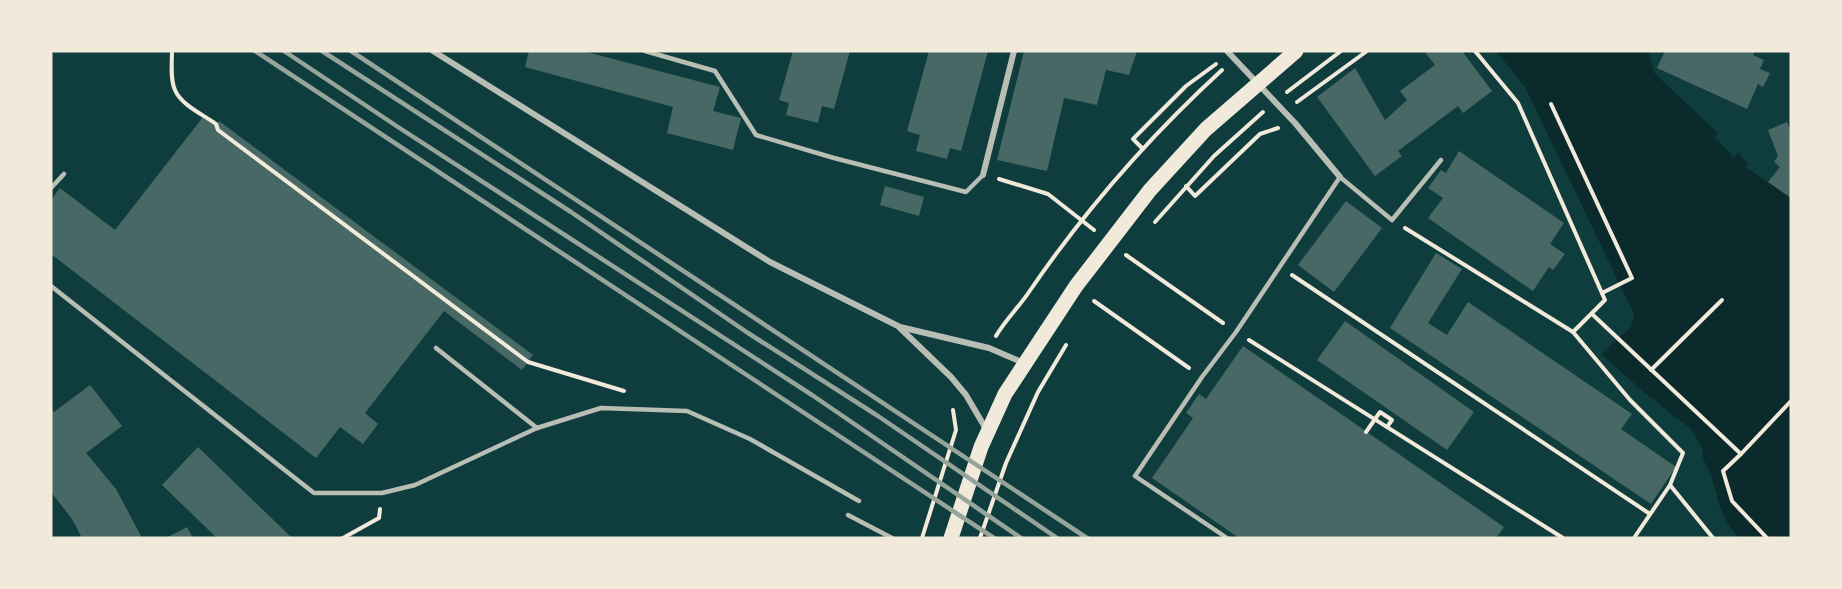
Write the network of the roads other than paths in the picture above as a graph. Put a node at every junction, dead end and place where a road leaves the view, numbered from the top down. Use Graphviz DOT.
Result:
graph roads {
  1 [pos="433,51"];
  2 [pos="645,51"];
  3 [pos="1014,51"];
  4 [pos="1296,51"];
  5 [pos="1229,52"];
  6 [pos="1441,160"];
  7 [pos="64,174"];
  8 [pos="983,175"];
  9 [pos="1340,177"];
  10 [pos="51,188"];
  11 [pos="51,286"];
  12 [pos="900,327"];
  13 [pos="436,348"];
  14 [pos="1024,364"];
  15 [pos="537,428"];
  16 [pos="988,432"];
  17 [pos="860,501"];
  18 [pos="848,515"];
  19 [pos="892,538"];
  20 [pos="951,538"];
  21 [pos="1227,538"];
  1 -- 12 [label="street"];
  2 -- 8 [label="lane"];
  3 -- 8 [label="street"];
  4 -- 14 [label="main road"];
  5 -- 9 [label="street"];
  6 -- 9 [label="lane"];
  7 -- 10 [label="lane"];
  9 -- 21 [label="lane"];
  11 -- 15 [label="lane"];
  12 -- 14 [label="street"];
  12 -- 16 [label="street"];
  13 -- 15 [label="lane"];
  14 -- 16 [label="main road"];
  15 -- 17 [label="lane"];
  16 -- 20 [label="main road"];
  18 -- 19 [label="lane"];
}
